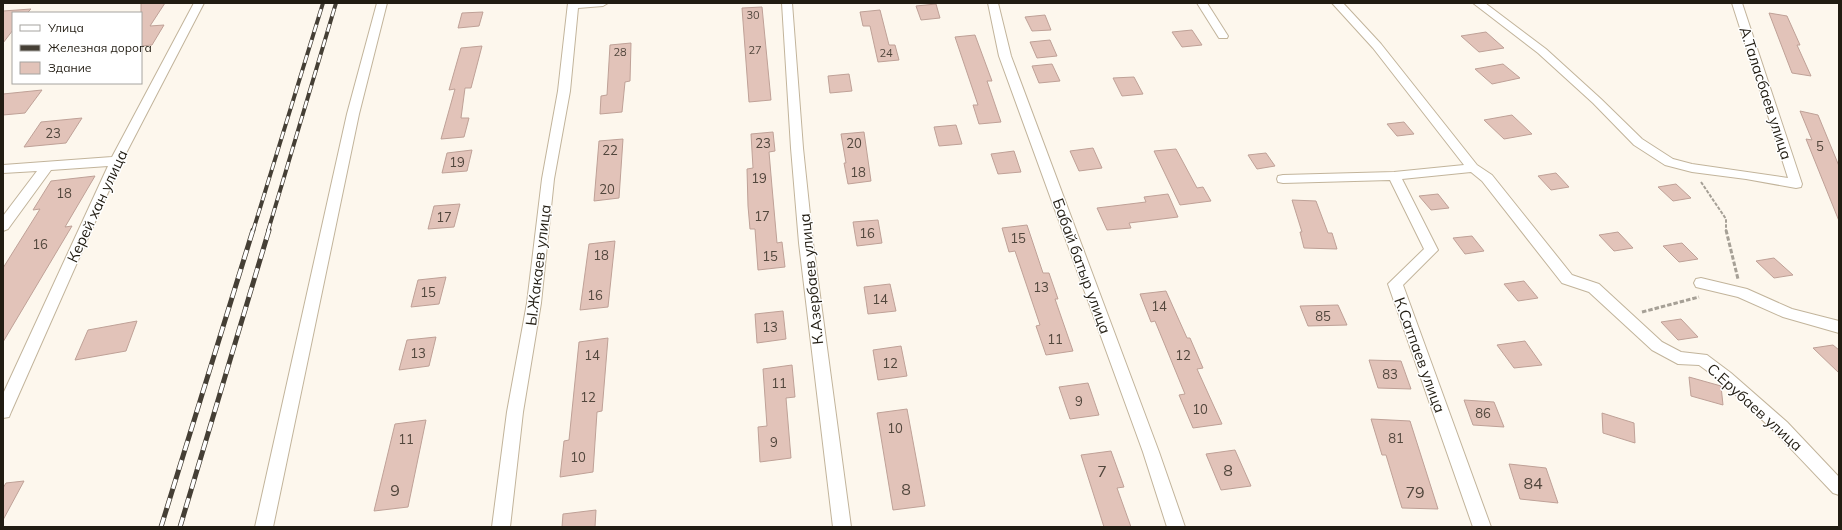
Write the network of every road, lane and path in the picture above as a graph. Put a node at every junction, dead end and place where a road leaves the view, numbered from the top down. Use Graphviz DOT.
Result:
graph roads {
  1 [pos="199,3"];
  2 [pos="382,3"];
  3 [pos="603,3"];
  4 [pos="787,3"];
  5 [pos="993,3"];
  6 [pos="1202,3"];
  7 [pos="1336,3"];
  8 [pos="1478,3"];
  9 [pos="1737,3"];
  10 [pos="573,4"];
  11 [pos="1223,36"];
  12 [pos="116,160"];
  13 [pos="47,166"];
  14 [pos="1473,168"];
  15 [pos="1692,168"];
  16 [pos="3,169"];
  17 [pos="1394,176"];
  18 [pos="1283,179"];
  19 [pos="3,226"];
  20 [pos="1701,283"];
  21 [pos="1725,289"];
  22 [pos="1742,293"];
  23 [pos="1624,317"];
  24 [pos="1839,327"];
  25 [pos="3,412"];
  26 [pos="1839,488"];
  27 [pos="264,527"];
  28 [pos="500,527"];
  29 [pos="842,527"];
  30 [pos="1176,527"];
  31 [pos="1482,527"];
  1 -- 12 [label="street, Керей хан улица"];
  2 -- 27 [label="street"];
  3 -- 10 [label="street"];
  4 -- 29 [label="street, К.Азербаев улица"];
  5 -- 30 [label="street, Бабай батыр улица"];
  6 -- 11 [label="street"];
  7 -- 14 [label="street"];
  8 -- 15 [label="street"];
  9 -- 15 [label="street, А.Таласбаев улица"];
  10 -- 28 [label="street, Ы.Жакаев улица"];
  12 -- 13 [label="street"];
  12 -- 25 [label="street, Керей хан улица"];
  13 -- 16 [label="street"];
  13 -- 19 [label="street"];
  14 -- 17 [label="street"];
  14 -- 23 [label="street, С.Ерубаев улица"];
  15 -- 22 [label="path"];
  17 -- 18 [label="street"];
  17 -- 31 [label="street, К.Сатпаев улица"];
  20 -- 21 [label="street"];
  21 -- 22 [label="street"];
  21 -- 23 [label="path"];
  22 -- 24 [label="street"];
  23 -- 26 [label="street, С.Ерубаев улица"];
}
